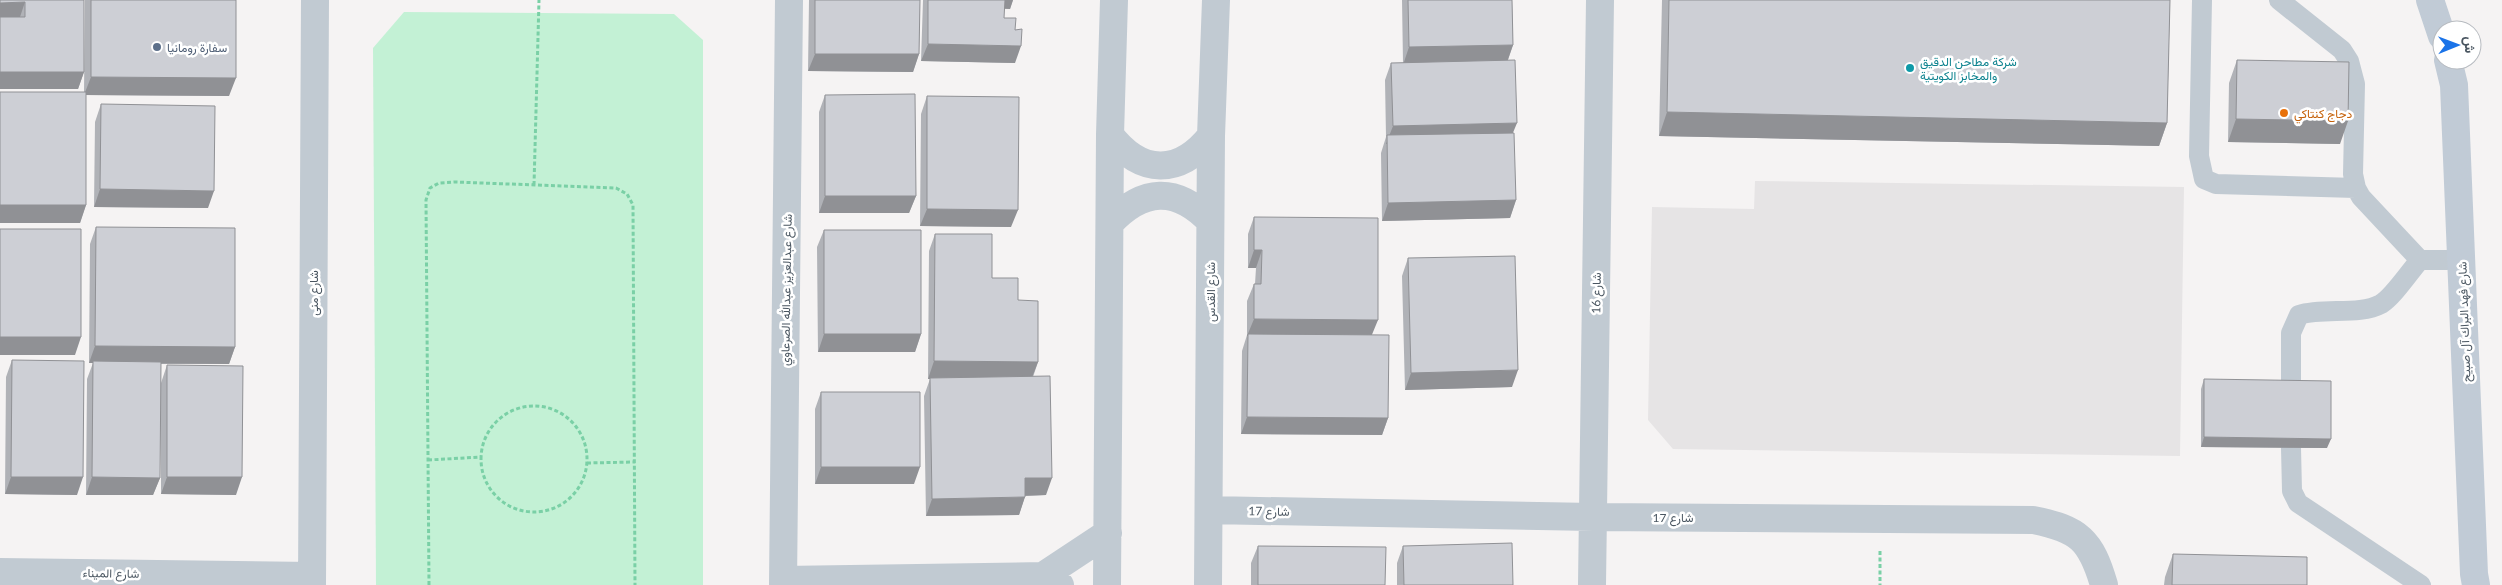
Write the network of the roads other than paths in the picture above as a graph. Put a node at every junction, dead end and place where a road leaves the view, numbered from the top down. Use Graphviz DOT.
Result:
graph roads {
  1 [pos="314,0"];
  2 [pos="789,0"];
  3 [pos="1114,0"];
  4 [pos="1216,0"];
  5 [pos="1600,0"];
  6 [pos="2202,0"];
  7 [pos="2278,0"];
  8 [pos="2430,0"];
  9 [pos="2437,20"];
  10 [pos="2450,70"];
  11 [pos="1110,135"];
  12 [pos="1211,136"];
  13 [pos="2356,188"];
  14 [pos="1210,221"];
  15 [pos="1110,223"];
  16 [pos="2420,260"];
  17 [pos="2461,260"];
  18 [pos="2291,390"];
  19 [pos="2290,448"];
  20 [pos="1209,510"];
  21 [pos="1593,517"];
  22 [pos="1108,533"];
  23 [pos="0,572"];
  24 [pos="312,580"];
  25 [pos="1052,580"];
  26 [pos="783,583"];
  27 [pos="1107,585"];
  28 [pos="1208,585"];
  29 [pos="1592,585"];
  30 [pos="2104,585"];
  31 [pos="2421,585"];
  32 [pos="2476,585"];
  1 -- 24 [label="street, شارع منى"];
  2 -- 26 [label="street, شارع عبدالعزيز عبدالله الصرعاوي"];
  3 -- 11 [label="street"];
  4 -- 12 [label="street, شارع القدس"];
  5 -- 21 [label="street, شارع 16"];
  6 -- 13 [label="lane"];
  7 -- 13 [label="lane"];
  8 -- 9 [label="main road"];
  10 -- 17 [label="main road, شارع فهد البراك آل صبيح"];
  11 -- 12 [label="street"];
  11 -- 15 [label="street"];
  12 -- 14 [label="street, شارع القدس"];
  13 -- 16 [label="lane"];
  14 -- 15 [label="street"];
  14 -- 20 [label="street, شارع القدس"];
  15 -- 22 [label="street"];
  16 -- 17 [label="lane"];
  16 -- 18 [label="lane"];
  17 -- 32 [label="main road, شارع فهد البراك آل صبيح"];
  19 -- 31 [label="lane"];
  20 -- 21 [label="street, شارع 17"];
  20 -- 28 [label="street, شارع القدس"];
  21 -- 29 [label="street, شارع 16"];
  21 -- 30 [label="street, شارع 17"];
  22 -- 25 [label="street, شارع عبدالعزيز عبدالله الصرعاوي"];
  22 -- 27 [label="street"];
  23 -- 24 [label="street, شارع الميناء"];
  25 -- 26 [label="street, شارع عبدالعزيز عبدالله الصرعاوي"];
}
